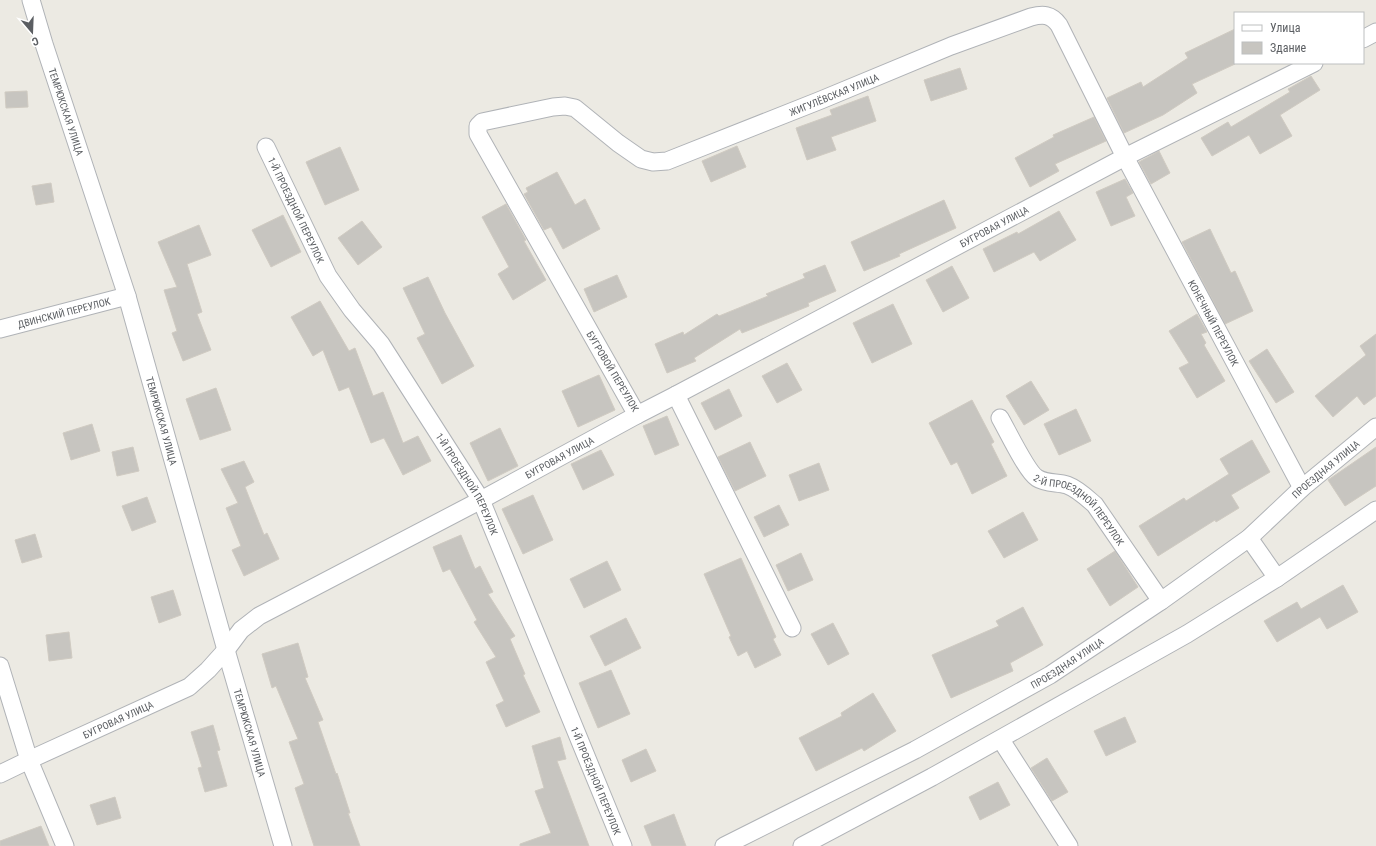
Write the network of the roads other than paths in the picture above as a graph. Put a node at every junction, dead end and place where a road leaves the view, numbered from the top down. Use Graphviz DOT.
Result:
graph roads {
  1 [pos="31,0"];
  2 [pos="1376,32"];
  3 [pos="1364,38"];
  4 [pos="1312,64"];
  5 [pos="478,126"];
  6 [pos="266,147"];
  7 [pos="1125,157"];
  8 [pos="127,296"];
  9 [pos="0,329"];
  10 [pos="676,395"];
  11 [pos="637,414"];
  12 [pos="1000,418"];
  13 [pos="1376,427"];
  14 [pos="1302,488"];
  15 [pos="481,500"];
  16 [pos="1376,510"];
  17 [pos="1249,538"];
  18 [pos="1277,578"];
  19 [pos="1161,601"];
  20 [pos="792,628"];
  21 [pos="226,650"];
  22 [pos="0,666"];
  23 [pos="1000,740"];
  24 [pos="29,760"];
  25 [pos="0,774"];
  26 [pos="806,845"];
  27 [pos="66,846"];
  28 [pos="283,846"];
  29 [pos="623,846"];
  30 [pos="724,846"];
  31 [pos="1069,846"];
  1 -- 8 [label="street, ТЕМРЮКСКАЯ УЛИЦА"];
  2 -- 3 [label="street"];
  4 -- 7 [label="street, БУГРОВАЯ УЛИЦА"];
  5 -- 7 [label="street, ЖИГУЛЁВСКАЯ УЛИЦА"];
  5 -- 11 [label="street, БУГРОВОЙ ПЕРЕУЛОК"];
  6 -- 15 [label="street, 1-Й ПРОЕЗДНОЙ ПЕРЕУЛОК"];
  7 -- 10 [label="street, БУГРОВАЯ УЛИЦА"];
  7 -- 14 [label="street, КОНЕЧНЫЙ ПЕРЕУЛОК"];
  8 -- 9 [label="street, ДВИНСКИЙ ПЕРЕУЛОК"];
  8 -- 21 [label="street, ТЕМРЮКСКАЯ УЛИЦА"];
  10 -- 11 [label="street, БУГРОВОЙ ПЕРЕУЛОК"];
  10 -- 20 [label="street"];
  11 -- 15 [label="street, БУГРОВАЯ УЛИЦА"];
  12 -- 19 [label="street, 2-Й ПРОЕЗДНОЙ ПЕРЕУЛОК"];
  13 -- 14 [label="street, ПРОЕЗДНАЯ УЛИЦА"];
  14 -- 17 [label="street, ПРОЕЗДНАЯ УЛИЦА"];
  15 -- 21 [label="street, БУГРОВАЯ УЛИЦА"];
  15 -- 29 [label="street, 1-Й ПРОЕЗДНОЙ ПЕРЕУЛОК"];
  16 -- 18 [label="street"];
  17 -- 18 [label="street"];
  17 -- 19 [label="street, ПРОЕЗДНАЯ УЛИЦА"];
  18 -- 23 [label="street"];
  19 -- 30 [label="street, ПРОЕЗДНАЯ УЛИЦА"];
  21 -- 24 [label="street, БУГРОВАЯ УЛИЦА"];
  21 -- 28 [label="street, ТЕМРЮКСКАЯ УЛИЦА"];
  22 -- 24 [label="street"];
  23 -- 26 [label="street"];
  23 -- 31 [label="street"];
  24 -- 25 [label="street, БУГРОВАЯ УЛИЦА"];
  24 -- 27 [label="street"];
}
